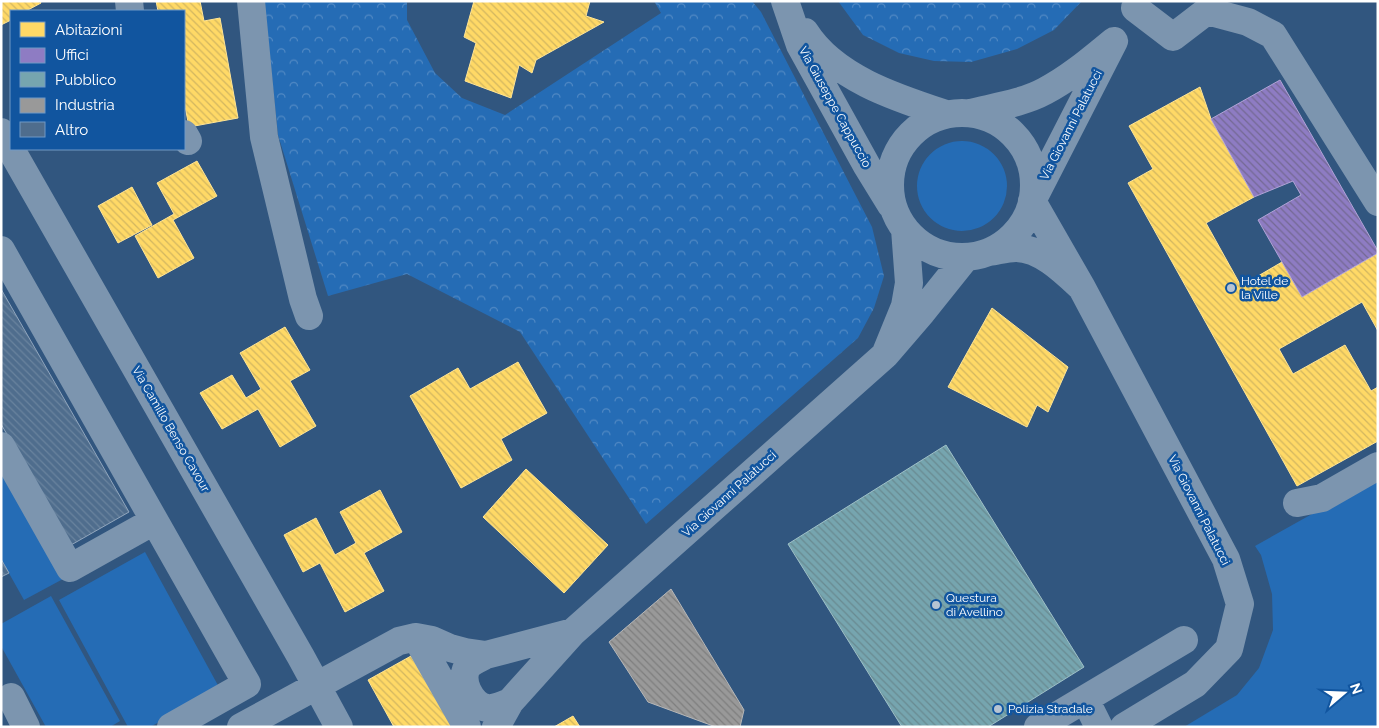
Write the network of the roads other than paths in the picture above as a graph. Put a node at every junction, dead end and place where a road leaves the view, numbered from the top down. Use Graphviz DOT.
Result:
graph roads {
  1 [pos="251,1"];
  2 [pos="785,1"];
  3 [pos="1136,5"];
  4 [pos="1114,41"];
  5 [pos="958,113"];
  6 [pos="1,132"];
  7 [pos="10,148"];
  8 [pos="11,150"];
  9 [pos="1032,201"];
  10 [pos="1378,202"];
  11 [pos="899,219"];
  12 [pos="1,250"];
  13 [pos="977,255"];
  14 [pos="1082,288"];
  15 [pos="309,316"];
  16 [pos="885,355"];
  17 [pos="1,446"];
  18 [pos="1378,466"];
  19 [pos="1297,503"];
  20 [pos="154,521"];
  21 [pos="573,632"];
  22 [pos="416,637"];
  23 [pos="1184,640"];
  24 [pos="486,655"];
  25 [pos="316,685"];
  26 [pos="4,693"];
  27 [pos="1086,699"];
  28 [pos="510,702"];
  29 [pos="26,727"];
  30 [pos="171,727"];
  31 [pos="241,727"];
  32 [pos="339,727"];
  33 [pos="468,727"];
  34 [pos="496,727"];
  35 [pos="1038,727"];
  36 [pos="1099,727"];
  37 [pos="1124,727"];
  1 -- 15 [label="street"];
  2 -- 5 [label="street, Via Giuseppe Cappuccio"];
  2 -- 11 [label="street, Via Giuseppe Cappuccio"];
  3 -- 4 [label="street, Via Giovanni Palatucci"];
  3 -- 10 [label="street"];
  4 -- 5 [label="street, Via Giovanni Palatucci"];
  4 -- 9 [label="street, Via Giovanni Palatucci"];
  5 -- 9 [label="street"];
  5 -- 11 [label="street"];
  6 -- 7 [label="street, Via Camillo Benso Cavour"];
  8 -- 25 [label="street, Via Camillo Benso Cavour"];
  9 -- 13 [label="street"];
  9 -- 14 [label="street, Via Giovanni Palatucci"];
  11 -- 13 [label="street"];
  11 -- 16 [label="street, Via Giovanni Palatucci"];
  12 -- 20 [label="street"];
  13 -- 14 [label="street, Via Giovanni Palatucci"];
  13 -- 16 [label="street, Via Giovanni Palatucci"];
  14 -- 37 [label="street, Via Giovanni Palatucci"];
  16 -- 21 [label="street, Via Giovanni Palatucci"];
  17 -- 20 [label="street"];
  18 -- 19 [label="street"];
  20 -- 30 [label="street"];
  21 -- 24 [label="street, Via Giovanni Palatucci"];
  21 -- 28 [label="street, Via Giovanni Palatucci"];
  22 -- 24 [label="street, Via Giovanni Palatucci"];
  22 -- 25 [label="street"];
  22 -- 33 [label="street"];
  23 -- 27 [label="street"];
  24 -- 28 [label="street, Via Giovanni Palatucci"];
  25 -- 31 [label="street"];
  25 -- 32 [label="street, Via Camillo Benso Cavour"];
  26 -- 29 [label="street"];
  27 -- 35 [label="street"];
  27 -- 36 [label="street"];
  28 -- 34 [label="street, Via Giovanni Palatucci"];
}
